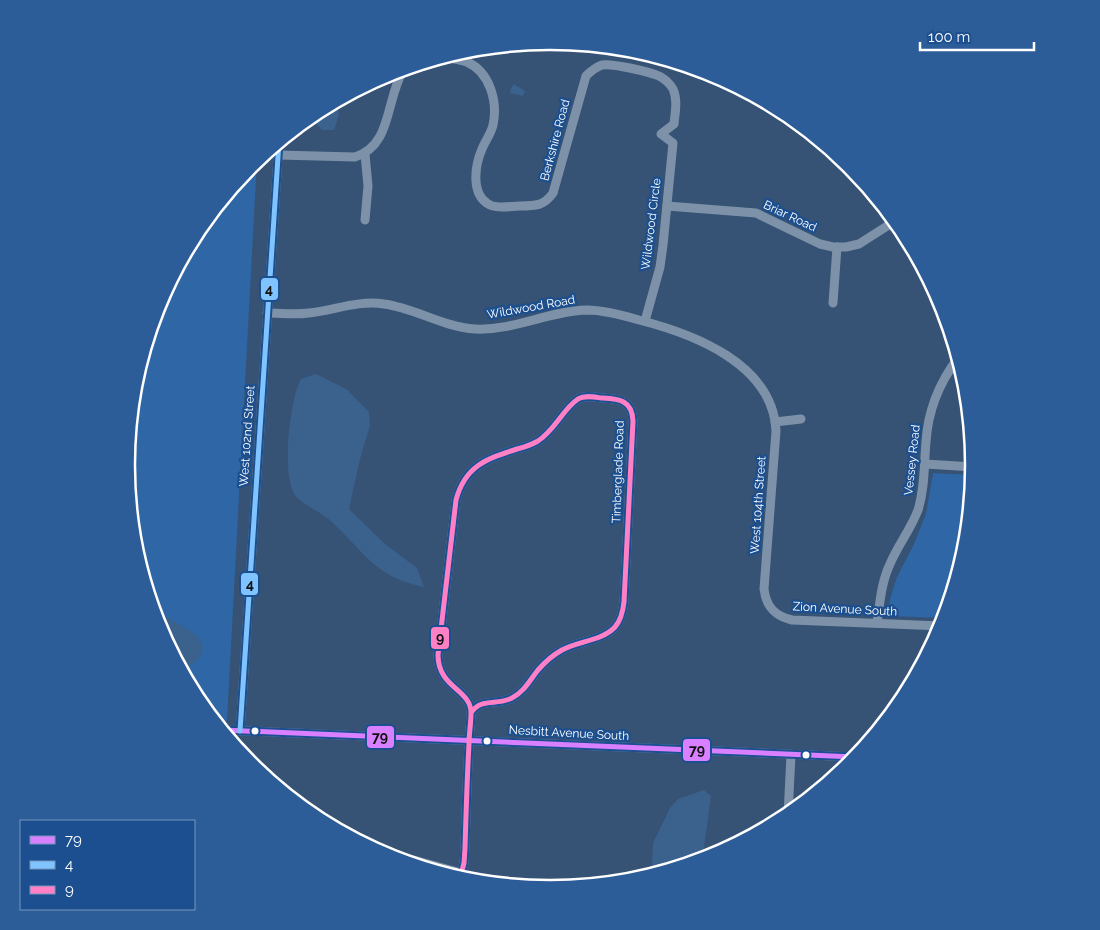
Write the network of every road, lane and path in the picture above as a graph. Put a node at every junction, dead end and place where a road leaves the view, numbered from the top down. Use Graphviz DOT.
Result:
graph roads {
  1 [pos="460,60"];
  2 [pos="399,79"];
  3 [pos="661,134"];
  4 [pos="278,151"];
  5 [pos="365,154"];
  6 [pos="278,155"];
  7 [pos="667,206"];
  8 [pos="365,220"];
  9 [pos="889,225"];
  10 [pos="837,247"];
  11 [pos="833,303"];
  12 [pos="268,312"];
  13 [pos="645,321"];
  14 [pos="680,332"];
  15 [pos="953,365"];
  16 [pos="801,419"];
  17 [pos="775,422"];
  18 [pos="924,464"];
  19 [pos="965,466"];
  20 [pos="764,589"];
  21 [pos="878,623"];
  22 [pos="932,626"];
  23 [pos="471,713"];
  24 [pos="231,731"];
  25 [pos="240,731"];
  26 [pos="469,737"];
  27 [pos="791,755"];
  28 [pos="844,757"];
  29 [pos="789,805"];
  30 [pos="461,870"];
  1 -- 3 [label="street, Berkshire Road"];
  2 -- 5 [label="street"];
  3 -- 7 [label="street, Wildwood Circle"];
  4 -- 6 [label="street, West 102nd Street"];
  5 -- 6 [label="street"];
  5 -- 8 [label="street"];
  6 -- 12 [label="street, West 102nd Street"];
  7 -- 10 [label="street, Briar Road"];
  7 -- 13 [label="street, Wildwood Circle"];
  9 -- 10 [label="street, Briar Road"];
  10 -- 11 [label="street"];
  12 -- 13 [label="street, Wildwood Road"];
  12 -- 25 [label="street, West 102nd Street"];
  13 -- 14 [label="street, Wildwood Road"];
  14 -- 17 [label="street, West 104th Street"];
  15 -- 18 [label="street, Vessey Road"];
  16 -- 17 [label="street"];
  17 -- 20 [label="street, West 104th Street"];
  18 -- 19 [label="street"];
  18 -- 21 [label="street, Vessey Road"];
  20 -- 21 [label="street, Zion Avenue South"];
  21 -- 22 [label="street, Zion Avenue South"];
  23 -- 23 [label="street, Timberglade Road"];
  23 -- 26 [label="street"];
  24 -- 25 [label="street, Nesbitt Avenue South"];
  25 -- 26 [label="street, Nesbitt Avenue South"];
  26 -- 27 [label="street, Nesbitt Avenue South"];
  26 -- 30 [label="street"];
  27 -- 28 [label="street, Nesbitt Avenue South"];
  27 -- 29 [label="street"];
}
